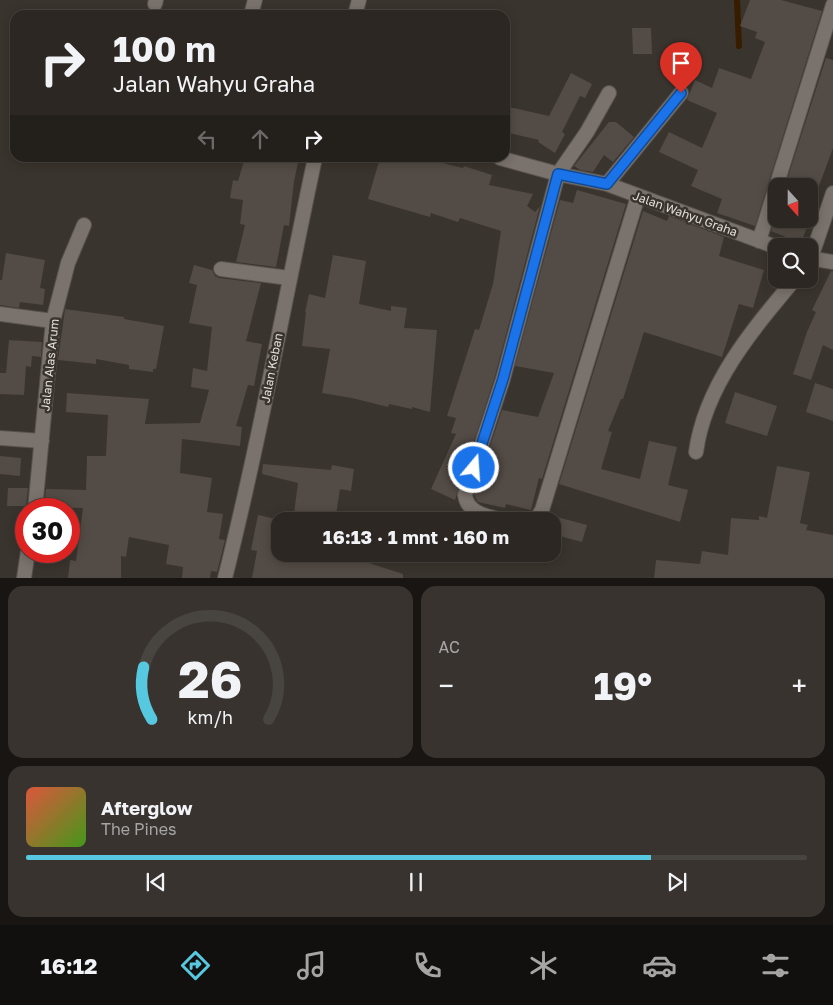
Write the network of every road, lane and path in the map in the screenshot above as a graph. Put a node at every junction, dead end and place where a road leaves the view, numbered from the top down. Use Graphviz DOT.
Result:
graph roads {
  1 [pos="833,5"];
  2 [pos="609,93"];
  3 [pos="681,93"];
  4 [pos="510,161"];
  5 [pos="315,162"];
  6 [pos="558,174"];
  7 [pos="607,184"];
  8 [pos="833,193"];
  9 [pos="638,196"];
  10 [pos="84,225"];
  11 [pos="817,238"];
  12 [pos="759,241"];
  13 [pos="768,244"];
  14 [pos="818,260"];
  15 [pos="833,262"];
  16 [pos="220,269"];
  17 [pos="290,278"];
  18 [pos="788,288"];
  19 [pos="0,314"];
  20 [pos="53,321"];
  21 [pos="0,438"];
  22 [pos="42,442"];
  23 [pos="696,452"];
  24 [pos="36,498"];
  25 [pos="478,512"];
  26 [pos="541,512"];
  27 [pos="26,563"];
  28 [pos="24,578"];
  29 [pos="225,578"];
  1 -- 12 [label="street"];
  2 -- 6 [label="street"];
  3 -- 7 [label="street"];
  4 -- 6 [label="street, Jalan Wahyu Graha"];
  5 -- 17 [label="street, Jalan Keban"];
  6 -- 7 [label="street, Jalan Wahyu Graha"];
  6 -- 25 [label="street"];
  7 -- 9 [label="street, Jalan Wahyu Graha"];
  8 -- 11 [label="street"];
  9 -- 12 [label="street, Jalan Wahyu Graha"];
  9 -- 26 [label="street"];
  10 -- 20 [label="street, Jalan Alas Arum"];
  12 -- 13 [label="street, Jalan Wahyu Graha"];
  14 -- 15 [label="street"];
  16 -- 17 [label="street"];
  17 -- 29 [label="street, Jalan Keban"];
  18 -- 23 [label="street"];
  19 -- 20 [label="street"];
  20 -- 22 [label="street, Jalan Alas Arum"];
  21 -- 22 [label="street"];
  22 -- 24 [label="street, Jalan Alas Arum"];
  27 -- 28 [label="street"];
}
